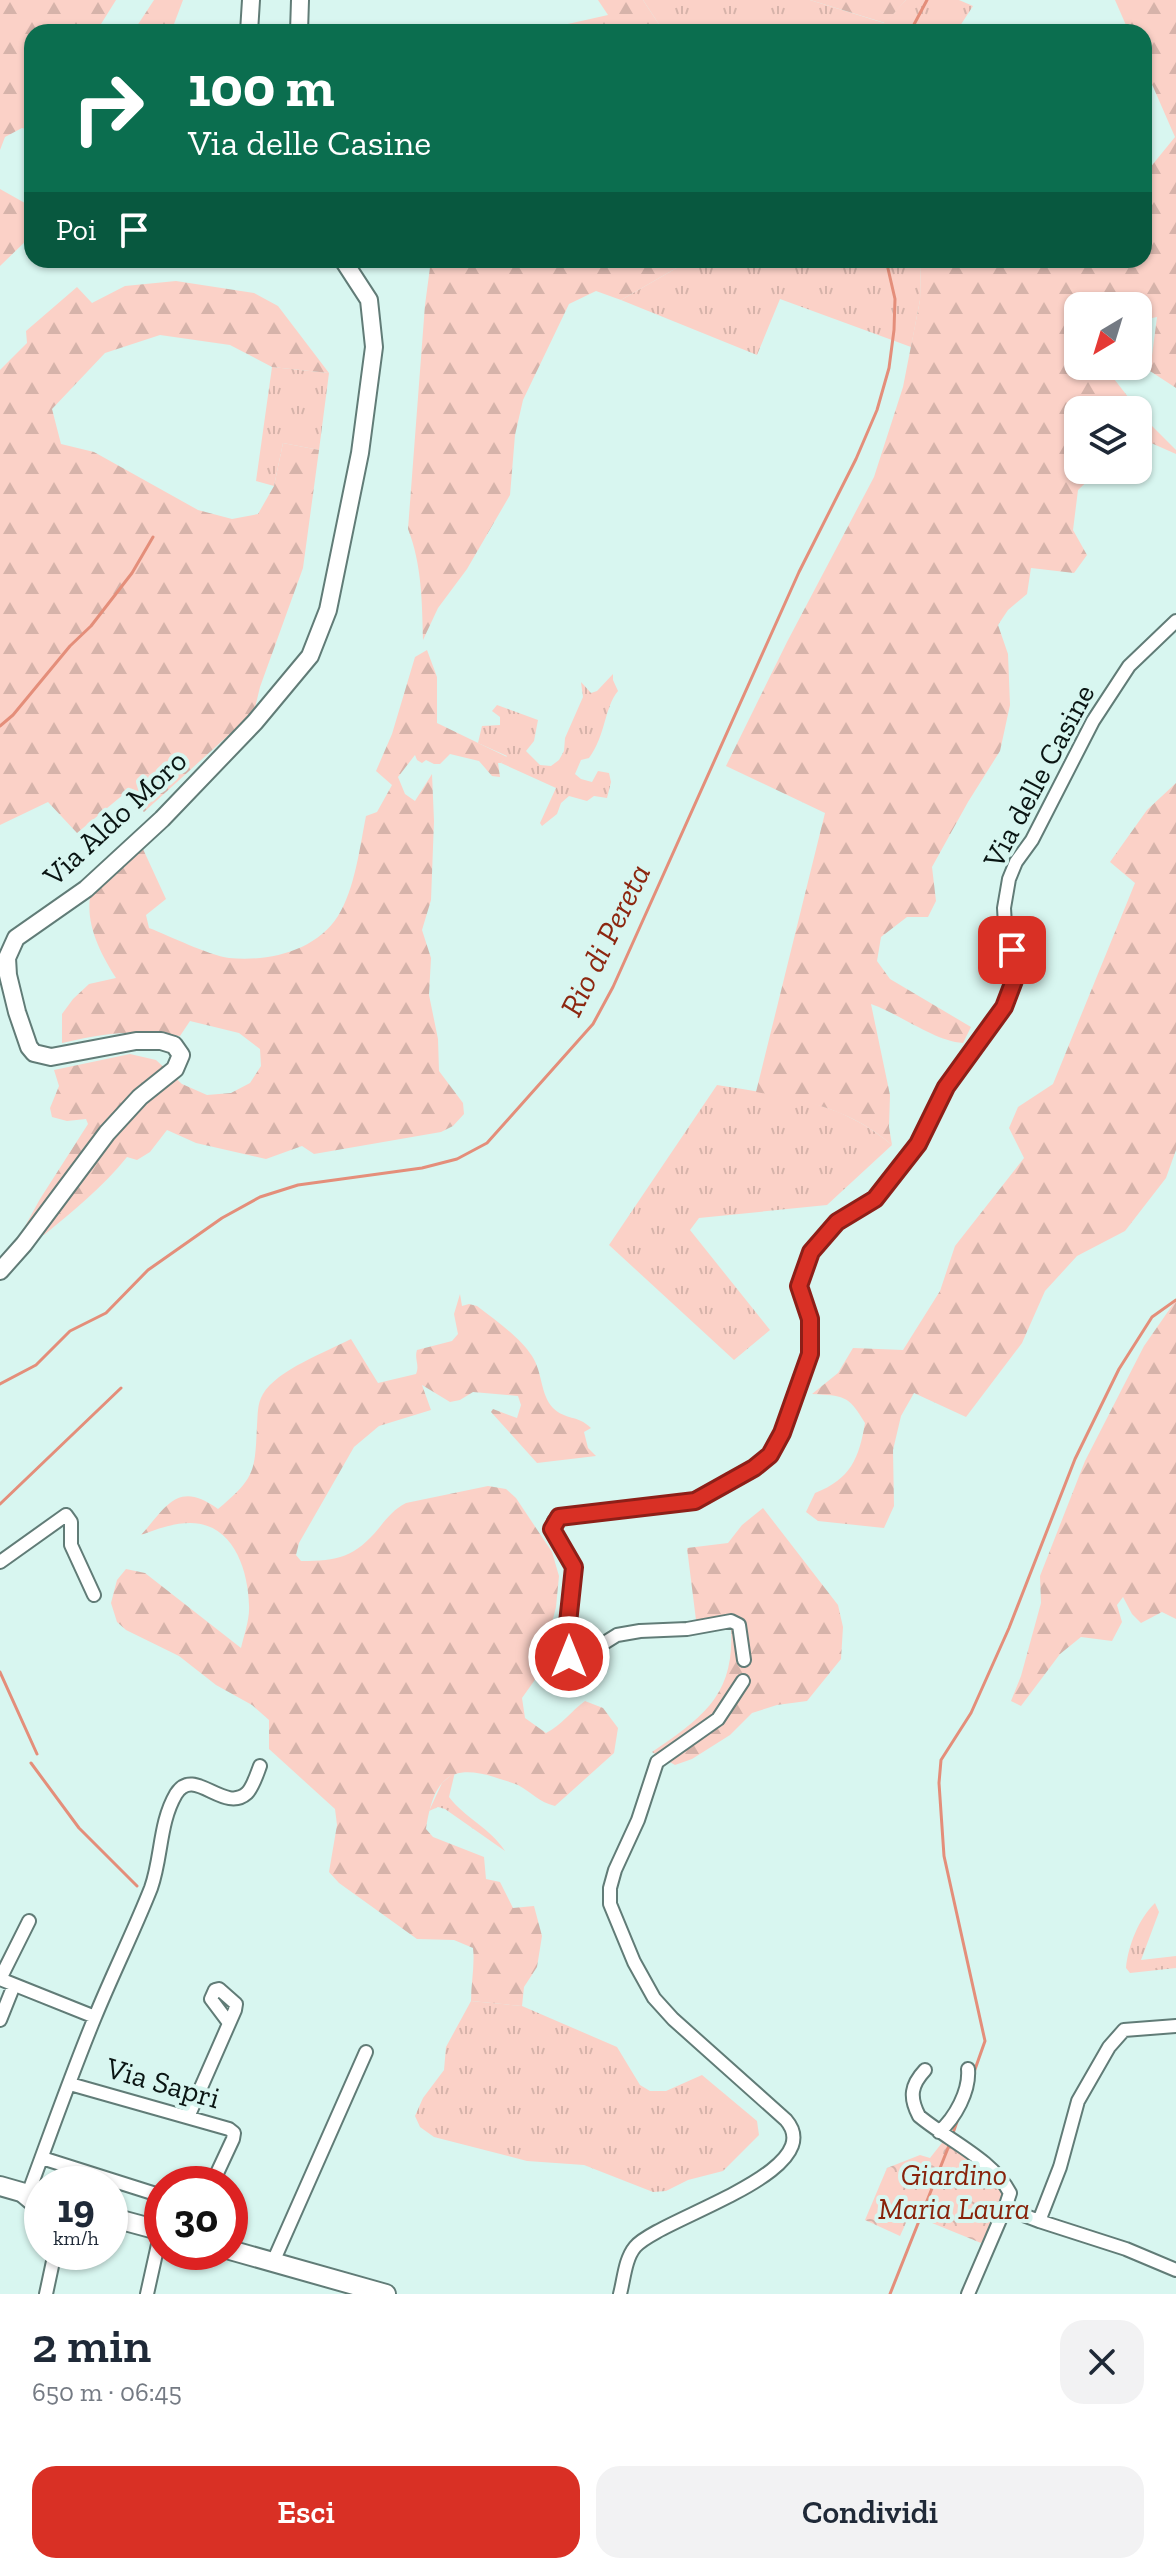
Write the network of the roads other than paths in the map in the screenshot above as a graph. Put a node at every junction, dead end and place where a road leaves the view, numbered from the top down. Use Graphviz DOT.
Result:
graph roads {
  1 [pos="251,0"];
  2 [pos="300,0"];
  3 [pos="250,24"];
  4 [pos="299,24"];
  5 [pos="348,268"];
  6 [pos="1176,621"];
  7 [pos="0,1271"];
  8 [pos="0,1562"];
  9 [pos="94,1595"];
  10 [pos="744,1660"];
  11 [pos="743,1681"];
  12 [pos="260,1766"];
  13 [pos="29,1921"];
  14 [pos="0,1979"];
  15 [pos="14,1985"];
  16 [pos="95,2017"];
  17 [pos="0,2020"];
  18 [pos="229,2023"];
  19 [pos="1176,2026"];
  20 [pos="366,2052"];
  21 [pos="968,2069"];
  22 [pos="925,2070"];
  23 [pos="70,2084"];
  24 [pos="188,2117"];
  25 [pos="947,2137"];
  26 [pos="42,2158"];
  27 [pos="220,2166"];
  28 [pos="144,2190"];
  29 [pos="21,2192"];
  30 [pos="1005,2208"];
  31 [pos="1039,2221"];
  32 [pos="248,2255"];
  33 [pos="273,2262"];
  34 [pos="52,2270"];
  35 [pos="152,2270"];
  36 [pos="1176,2270"];
  37 [pos="46,2294"];
  38 [pos="147,2294"];
  39 [pos="386,2294"];
  40 [pos="620,2294"];
  41 [pos="968,2294"];
  1 -- 3 [label="main road"];
  2 -- 4 [label="main road"];
  5 -- 7 [label="main road, Via Aldo Moro"];
  6 -- 10 [label="street, Via delle Casine"];
  8 -- 9 [label="street"];
  11 -- 40 [label="street"];
  12 -- 16 [label="street"];
  13 -- 14 [label="street"];
  14 -- 15 [label="street"];
  15 -- 16 [label="street"];
  15 -- 17 [label="street"];
  16 -- 23 [label="street"];
  18 -- 24 [label="street"];
  19 -- 31 [label="street"];
  20 -- 33 [label="street"];
  21 -- 25 [label="street"];
  22 -- 25 [label="street"];
  23 -- 24 [label="street, Via Sapri"];
  23 -- 26 [label="street"];
  24 -- 27 [label="street, Via Sapri"];
  25 -- 30 [label="street"];
  26 -- 28 [label="street"];
  26 -- 29 [label="street"];
  30 -- 31 [label="street"];
  30 -- 41 [label="street"];
  31 -- 36 [label="street"];
  32 -- 33 [label="main road"];
  33 -- 39 [label="main road"];
  34 -- 37 [label="street"];
  35 -- 38 [label="street"];
}
